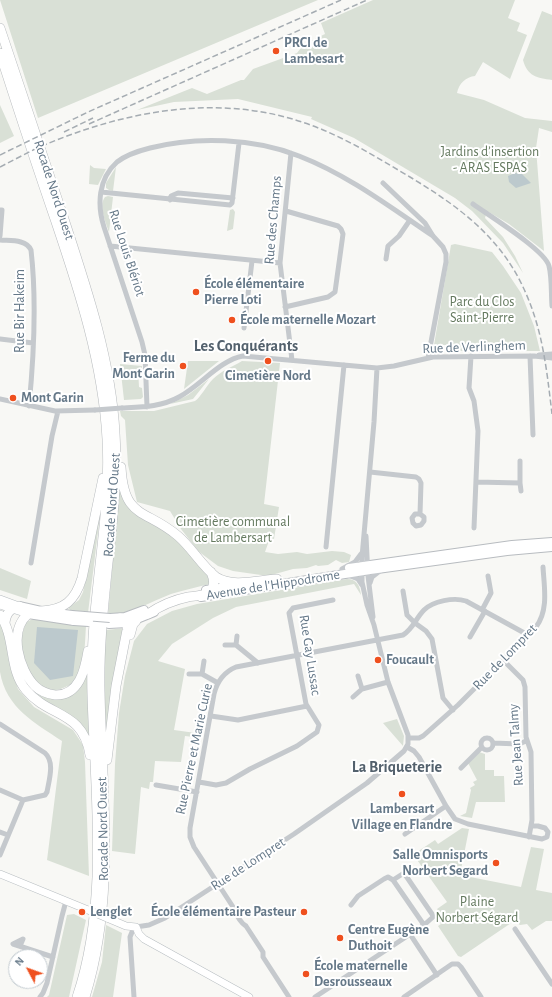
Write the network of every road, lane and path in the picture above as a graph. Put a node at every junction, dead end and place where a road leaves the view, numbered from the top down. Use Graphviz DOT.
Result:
graph roads {
  1 [pos="0,28"];
  2 [pos="0,54"];
  3 [pos="239,142"];
  4 [pos="292,153"];
  5 [pos="383,183"];
  6 [pos="100,192"];
  7 [pos="473,204"];
  8 [pos="0,210"];
  9 [pos="286,211"];
  10 [pos="410,220"];
  11 [pos="0,236"];
  12 [pos="433,236"];
  13 [pos="0,240"];
  14 [pos="110,246"];
  15 [pos="386,259"];
  16 [pos="252,261"];
  17 [pos="280,263"];
  18 [pos="552,306"];
  19 [pos="286,308"];
  20 [pos="244,328"];
  21 [pos="0,339"];
  22 [pos="33,342"];
  23 [pos="552,354"];
  24 [pos="471,356"];
  25 [pos="532,356"];
  26 [pos="428,358"];
  27 [pos="292,360"];
  28 [pos="344,365"];
  29 [pos="377,368"];
  30 [pos="0,399"];
  31 [pos="29,406"];
  32 [pos="147,407"];
  33 [pos="58,411"];
  34 [pos="115,432"];
  35 [pos="533,435"];
  36 [pos="107,440"];
  37 [pos="520,461"];
  38 [pos="370,472"];
  39 [pos="476,482"];
  40 [pos="520,483"];
  41 [pos="521,491"];
  42 [pos="420,514"];
  43 [pos="366,519"];
  44 [pos="474,528"];
  45 [pos="552,542"];
  46 [pos="542,545"];
  47 [pos="326,546"];
  48 [pos="552,547"];
  49 [pos="362,552"];
  50 [pos="31,563"];
  51 [pos="543,567"];
  52 [pos="365,569"];
  53 [pos="382,569"];
  54 [pos="211,572"];
  55 [pos="342,572"];
  56 [pos="488,576"];
  57 [pos="277,579"];
  58 [pos="363,587"];
  59 [pos="211,590"];
  60 [pos="403,591"];
  61 [pos="370,594"];
  62 [pos="0,599"];
  63 [pos="333,600"];
  64 [pos="0,605"];
  65 [pos="15,608"];
  66 [pos="483,610"];
  67 [pos="40,611"];
  68 [pos="95,612"];
  69 [pos="28,614"];
  70 [pos="148,614"];
  71 [pos="73,618"];
  72 [pos="2,619"];
  73 [pos="136,620"];
  74 [pos="116,621"];
  75 [pos="415,623"];
  76 [pos="374,626"];
  77 [pos="528,635"];
  78 [pos="237,636"];
  79 [pos="470,637"];
  80 [pos="378,641"];
  81 [pos="225,645"];
  82 [pos="236,645"];
  83 [pos="125,646"];
  84 [pos="298,655"];
  85 [pos="503,660"];
  86 [pos="204,661"];
  87 [pos="258,663"];
  88 [pos="189,674"];
  89 [pos="202,674"];
  90 [pos="358,676"];
  91 [pos="388,682"];
  92 [pos="218,683"];
  93 [pos="362,689"];
  94 [pos="353,697"];
  95 [pos="307,706"];
  96 [pos="453,710"];
  97 [pos="211,716"];
  98 [pos="0,724"];
  99 [pos="409,738"];
  100 [pos="526,741"];
  101 [pos="493,744"];
  102 [pos="407,747"];
  103 [pos="482,747"];
  104 [pos="461,768"];
  105 [pos="199,782"];
  106 [pos="156,785"];
  107 [pos="0,790"];
  108 [pos="197,792"];
  109 [pos="23,800"];
  110 [pos="104,800"];
  111 [pos="446,806"];
  112 [pos="96,818"];
  113 [pos="531,826"];
  114 [pos="0,832"];
  115 [pos="405,834"];
  116 [pos="8,836"];
  117 [pos="529,837"];
  118 [pos="0,855"];
  119 [pos="0,874"];
  120 [pos="393,880"];
  121 [pos="218,883"];
  122 [pos="68,902"];
  123 [pos="350,905"];
  124 [pos="424,925"];
  125 [pos="136,927"];
  126 [pos="515,929"];
  127 [pos="410,934"];
  128 [pos="20,946"];
  129 [pos="53,957"];
  130 [pos="437,975"];
  131 [pos="552,984"];
  132 [pos="408,996"];
  133 [pos="40,997"];
  134 [pos="77,997"];
  135 [pos="84,997"];
  136 [pos="134,997"];
  137 [pos="249,997"];
  138 [pos="289,997"];
  139 [pos="315,997"];
  140 [pos="481,997"];
  1 -- 34 [label="highway, Rocade Nord Ouest"];
  2 -- 36 [label="highway, Rocade Nord Ouest"];
  3 -- 4 [label="street, Rue Louis Blériot"];
  3 -- 6 [label="street, Rue Louis Blériot"];
  3 -- 6 [label="street"];
  4 -- 9 [label="street, Rue des Champs"];
  4 -- 10 [label="street, Rue Louis Blériot"];
  5 -- 12 [label="street"];
  6 -- 14 [label="street, Rue Louis Blériot"];
  7 -- 18 [label="street"];
  8 -- 11 [label="street"];
  9 -- 17 [label="street, Rue des Champs"];
  9 -- 19 [label="street"];
  10 -- 12 [label="street, Rue Louis Blériot"];
  10 -- 15 [label="street"];
  12 -- 26 [label="street"];
  13 -- 22 [label="street, Rue Bir Hakeim"];
  14 -- 16 [label="street"];
  14 -- 32 [label="street, Rue Louis Blériot"];
  16 -- 17 [label="street"];
  16 -- 20 [label="street"];
  17 -- 19 [label="street, Rue des Champs"];
  19 -- 27 [label="street, Rue des Champs"];
  21 -- 22 [label="street"];
  22 -- 31 [label="street, Rue Bir Hakeim"];
  23 -- 25 [label="street, Rue de Verlinghem"];
  24 -- 25 [label="street, Rue de Verlinghem"];
  24 -- 26 [label="street, Rue de Verlinghem"];
  24 -- 39 [label="street"];
  25 -- 35 [label="street"];
  26 -- 29 [label="street, Rue de Verlinghem"];
  27 -- 28 [label="street, Rue de Verlinghem"];
  27 -- 32 [label="street, Rue de Verlinghem"];
  28 -- 29 [label="street, Rue de Verlinghem"];
  28 -- 47 [label="street"];
  29 -- 38 [label="street"];
  30 -- 31 [label="street, Rue de Verlinghem"];
  31 -- 33 [label="street, Rue de Verlinghem"];
  32 -- 33 [label="street, Rue de Verlinghem, bridge"];
  33 -- 50 [label="street"];
  34 -- 54 [label="highway"];
  34 -- 110 [label="highway, Rocade Nord Ouest"];
  36 -- 67 [label="highway"];
  36 -- 68 [label="highway, Rocade Nord Ouest"];
  37 -- 40 [label="street"];
  38 -- 42 [label="street"];
  38 -- 43 [label="street"];
  39 -- 40 [label="street"];
  39 -- 44 [label="street"];
  40 -- 41 [label="street"];
  43 -- 49 [label="street"];
  43 -- 52 [label="street"];
  45 -- 46 [label="main road, Avenue de l'Hippodrome"];
  46 -- 48 [label="main road, Avenue de l'Hippodrome"];
  46 -- 52 [label="main road, Avenue de l'Hippodrome"];
  46 -- 53 [label="main road, Avenue de l'Hippodrome"];
  49 -- 52 [label="street"];
  49 -- 55 [label="street"];
  51 -- 77 [label="street, Rue de Lompret"];
  52 -- 53 [label="main road, Avenue de l'Hippodrome"];
  52 -- 55 [label="main road, Avenue de l'Hippodrome"];
  52 -- 58 [label="street"];
  52 -- 61 [label="street"];
  53 -- 61 [label="street"];
  54 -- 57 [label="highway"];
  54 -- 59 [label="highway"];
  55 -- 57 [label="main road, Avenue de l'Hippodrome"];
  55 -- 58 [label="street"];
  55 -- 70 [label="main road, Avenue de l'Hippodrome"];
  56 -- 66 [label="street"];
  57 -- 59 [label="main road, Avenue de l'Hippodrome"];
  58 -- 76 [label="street"];
  59 -- 70 [label="highway"];
  59 -- 74 [label="main road, Avenue de l'Hippodrome"];
  60 -- 75 [label="street"];
  61 -- 76 [label="street"];
  62 -- 65 [label="street, Avenue de l'Hippodrome"];
  63 -- 84 [label="street, Rue Gay Lussac"];
  64 -- 65 [label="street, Avenue de l'Hippodrome"];
  65 -- 67 [label="main road, Avenue de l'Hippodrome"];
  65 -- 69 [label="street, Avenue de l'Hippodrome"];
  65 -- 72 [label="highway"];
  66 -- 75 [label="street, Rue Pierre et Marie Curie"];
  66 -- 77 [label="street, Rue Pierre et Marie Curie"];
  66 -- 79 [label="street"];
  67 -- 71 [label="main road, Avenue de l'Hippodrome"];
  68 -- 69 [label="highway"];
  68 -- 112 [label="highway, Rocade Nord Ouest"];
  69 -- 71 [label="main road, Avenue de l'Hippodrome"];
  70 -- 73 [label="main road, Avenue de l'Hippodrome"];
  71 -- 74 [label="main road, Avenue de l'Hippodrome, bridge"];
  72 -- 112 [label="highway"];
  73 -- 74 [label="main road, Avenue de l'Hippodrome"];
  73 -- 83 [label="highway"];
  74 -- 83 [label="highway"];
  75 -- 80 [label="street, Rue Pierre et Marie Curie"];
  75 -- 96 [label="street"];
  76 -- 80 [label="street"];
  77 -- 85 [label="street, Rue de Lompret"];
  78 -- 82 [label="street"];
  80 -- 84 [label="street, Rue Pierre et Marie Curie"];
  80 -- 91 [label="street"];
  81 -- 82 [label="street"];
  82 -- 87 [label="street"];
  83 -- 110 [label="highway"];
  84 -- 87 [label="street, Rue Pierre et Marie Curie"];
  84 -- 95 [label="street, Rue Gay Lussac"];
  85 -- 96 [label="street, Rue de Lompret"];
  85 -- 100 [label="street, Rue Jean Talmy"];
  86 -- 89 [label="street"];
  87 -- 92 [label="street, Rue Pierre et Marie Curie"];
  88 -- 89 [label="street"];
  89 -- 92 [label="street"];
  90 -- 93 [label="street"];
  91 -- 93 [label="street"];
  91 -- 99 [label="street"];
  92 -- 97 [label="street, Rue Pierre et Marie Curie"];
  93 -- 94 [label="street"];
  95 -- 97 [label="street"];
  95 -- 105 [label="street, Rue Gay Lussac"];
  96 -- 99 [label="street, Rue de Lompret"];
  97 -- 105 [label="street, Rue Pierre et Marie Curie"];
  98 -- 109 [label="street"];
  99 -- 102 [label="street"];
  100 -- 101 [label="street"];
  100 -- 113 [label="street, Rue Jean Talmy"];
  101 -- 103 [label="street"];
  101 -- 103 [label="street"];
  102 -- 111 [label="street"];
  102 -- 121 [label="street, Rue de Lompret"];
  103 -- 104 [label="street"];
  105 -- 108 [label="street, Rue Pierre et Marie Curie"];
  106 -- 108 [label="street"];
  107 -- 109 [label="street"];
  108 -- 121 [label="street, Rue Pierre et Marie Curie"];
  109 -- 116 [label="street"];
  110 -- 135 [label="highway, Rocade Nord Ouest"];
  111 -- 115 [label="street"];
  111 -- 117 [label="street"];
  112 -- 134 [label="highway, Rocade Nord Ouest"];
  113 -- 117 [label="street, Rue Jean Talmy"];
  113 -- 117 [label="street"];
  114 -- 116 [label="street"];
  116 -- 118 [label="street"];
  119 -- 122 [label="street, Rue de Lompret"];
  120 -- 123 [label="street"];
  120 -- 124 [label="street"];
  120 -- 124 [label="street"];
  121 -- 125 [label="street, Rue de Lompret"];
  121 -- 138 [label="street, Rue Pierre et Marie Curie"];
  122 -- 125 [label="street, Rue de Lompret, bridge"];
  122 -- 129 [label="street"];
  124 -- 127 [label="street"];
  125 -- 136 [label="street"];
  125 -- 137 [label="street"];
  126 -- 131 [label="street"];
  127 -- 130 [label="street"];
  127 -- 139 [label="street"];
  128 -- 129 [label="street"];
  129 -- 133 [label="street"];
  130 -- 132 [label="street"];
  130 -- 140 [label="street"];
}
